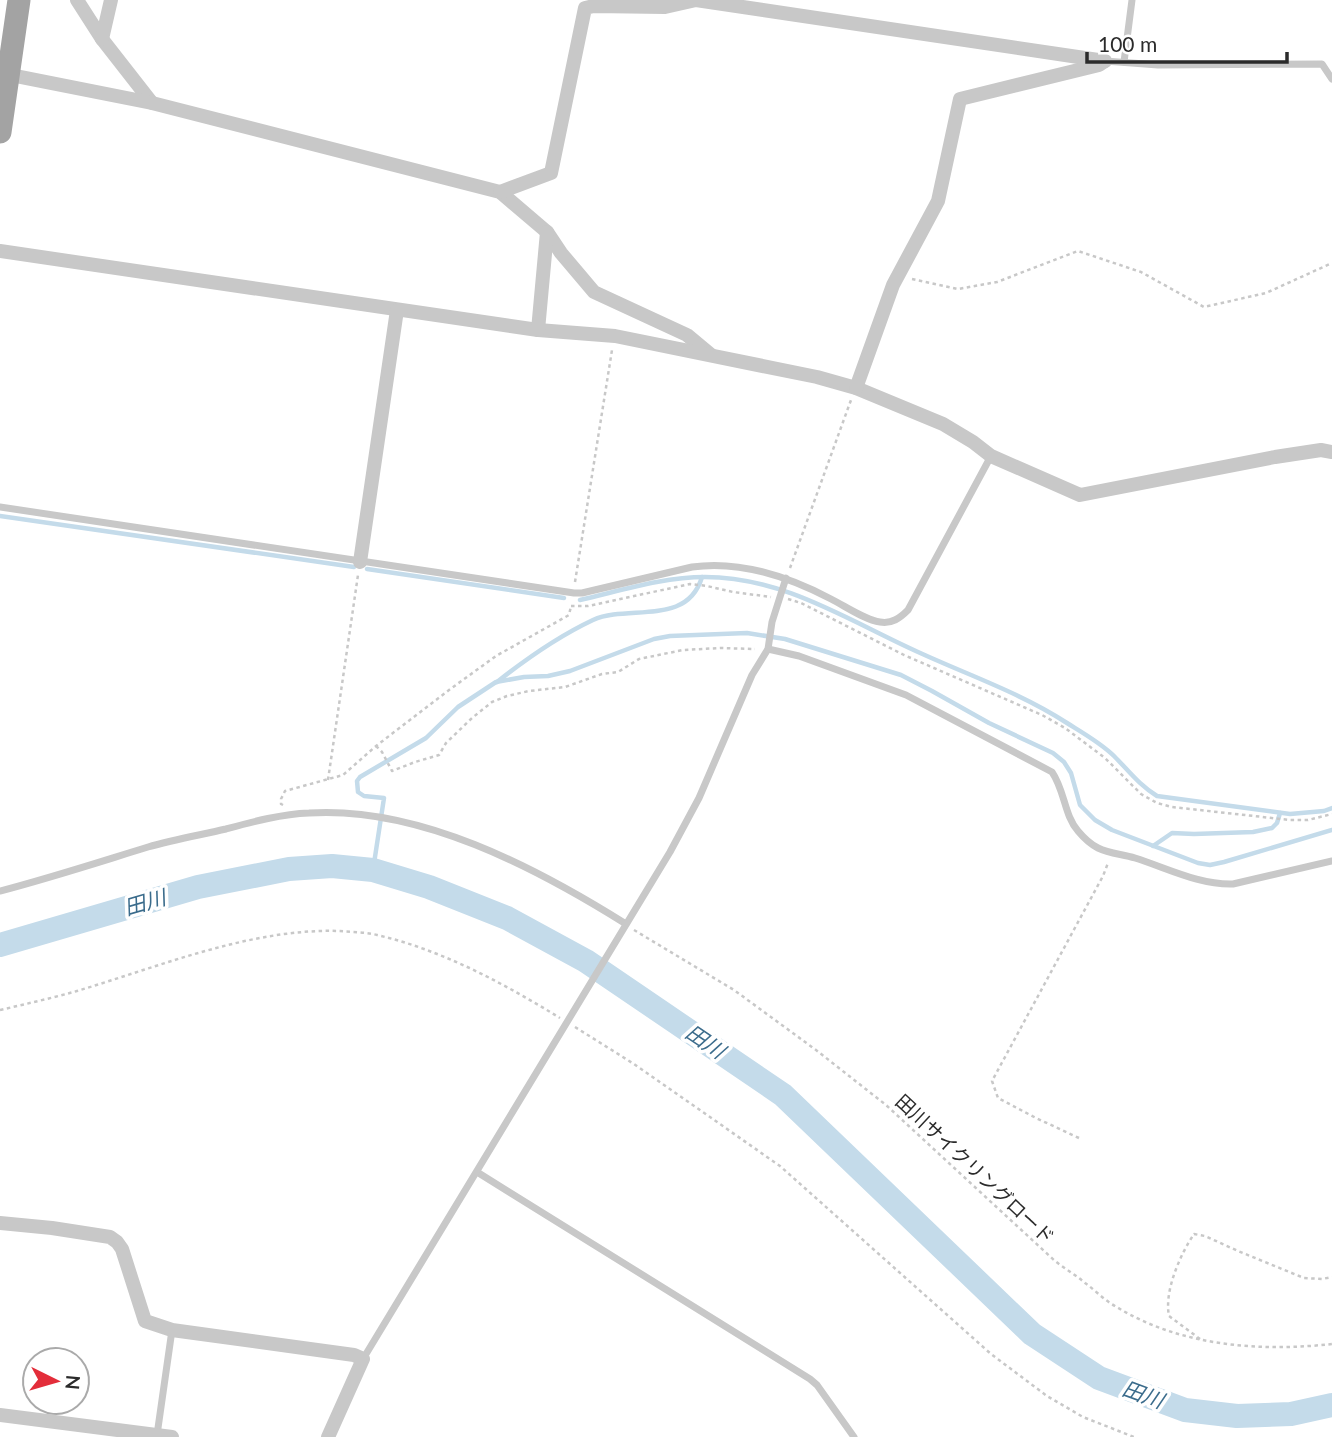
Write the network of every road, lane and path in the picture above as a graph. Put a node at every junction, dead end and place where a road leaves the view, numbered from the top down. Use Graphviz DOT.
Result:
graph roads {
  1 [pos="19,0"];
  2 [pos="77,0"];
  3 [pos="111,0"];
  4 [pos="696,0"];
  5 [pos="1132,0"];
  6 [pos="102,39"];
  7 [pos="1105,61"];
  8 [pos="1124,62"];
  9 [pos="4,74"];
  10 [pos="1332,79"];
  11 [pos="152,103"];
  12 [pos="0,132"];
  13 [pos="500,192"];
  14 [pos="547,232"];
  15 [pos="0,251"];
  16 [pos="1332,263"];
  17 [pos="898,276"];
  18 [pos="397,310"];
  19 [pos="538,330"];
  20 [pos="615,337"];
  21 [pos="713,356"];
  22 [pos="856,388"];
  23 [pos="1332,453"];
  24 [pos="991,456"];
  25 [pos="0,507"];
  26 [pos="360,562"];
  27 [pos="782,589"];
  28 [pos="574,593"];
  29 [pos="768,649"];
  30 [pos="376,746"];
  31 [pos="328,780"];
  32 [pos="317,813"];
  33 [pos="1332,814"];
  34 [pos="1111,853"];
  35 [pos="1332,861"];
  36 [pos="0,891"];
  37 [pos="626,927"];
  38 [pos="0,1010"];
  39 [pos="567,1019"];
  40 [pos="1079,1138"];
  41 [pos="477,1172"];
  42 [pos="0,1223"];
  43 [pos="1332,1277"];
  44 [pos="172,1330"];
  45 [pos="1204,1341"];
  46 [pos="1332,1344"];
  47 [pos="363,1359"];
  48 [pos="0,1415"];
  49 [pos="157,1435"];
  50 [pos="172,1437"];
  51 [pos="328,1437"];
  52 [pos="854,1437"];
  53 [pos="1133,1437"];
  1 -- 9 [label="main road"];
  2 -- 6 [label="street"];
  3 -- 6 [label="street"];
  4 -- 7 [label="street"];
  4 -- 13 [label="street"];
  5 -- 8 [label="lane"];
  6 -- 11 [label="street"];
  7 -- 8 [label="lane"];
  7 -- 17 [label="street"];
  8 -- 10 [label="lane"];
  9 -- 11 [label="street"];
  9 -- 12 [label="main road"];
  11 -- 13 [label="street"];
  13 -- 14 [label="street"];
  14 -- 19 [label="street"];
  14 -- 21 [label="street"];
  15 -- 18 [label="street"];
  16 -- 17 [label="path"];
  17 -- 22 [label="street"];
  18 -- 19 [label="street"];
  18 -- 26 [label="street"];
  19 -- 20 [label="street"];
  20 -- 21 [label="street"];
  20 -- 28 [label="path"];
  21 -- 22 [label="street"];
  22 -- 24 [label="street"];
  22 -- 27 [label="path"];
  23 -- 24 [label="street"];
  24 -- 27 [label="lane"];
  25 -- 26 [label="lane"];
  26 -- 28 [label="lane"];
  26 -- 31 [label="path"];
  27 -- 28 [label="lane"];
  27 -- 29 [label="lane"];
  27 -- 30 [label="path"];
  27 -- 33 [label="path"];
  29 -- 30 [label="path"];
  29 -- 34 [label="lane"];
  29 -- 37 [label="lane"];
  30 -- 31 [label="path"];
  31 -- 32 [label="path"];
  32 -- 36 [label="lane"];
  32 -- 37 [label="lane"];
  34 -- 35 [label="lane"];
  34 -- 40 [label="path"];
  37 -- 39 [label="lane"];
  37 -- 45 [label="path, 田川サイクリングロード"];
  38 -- 39 [label="path"];
  39 -- 41 [label="lane"];
  39 -- 53 [label="path"];
  41 -- 47 [label="lane"];
  41 -- 52 [label="lane"];
  42 -- 44 [label="street"];
  43 -- 45 [label="path"];
  44 -- 47 [label="street"];
  44 -- 49 [label="lane"];
  45 -- 46 [label="path, 田川サイクリングロード"];
  47 -- 51 [label="street"];
  48 -- 49 [label="street"];
  49 -- 50 [label="street"];
}
